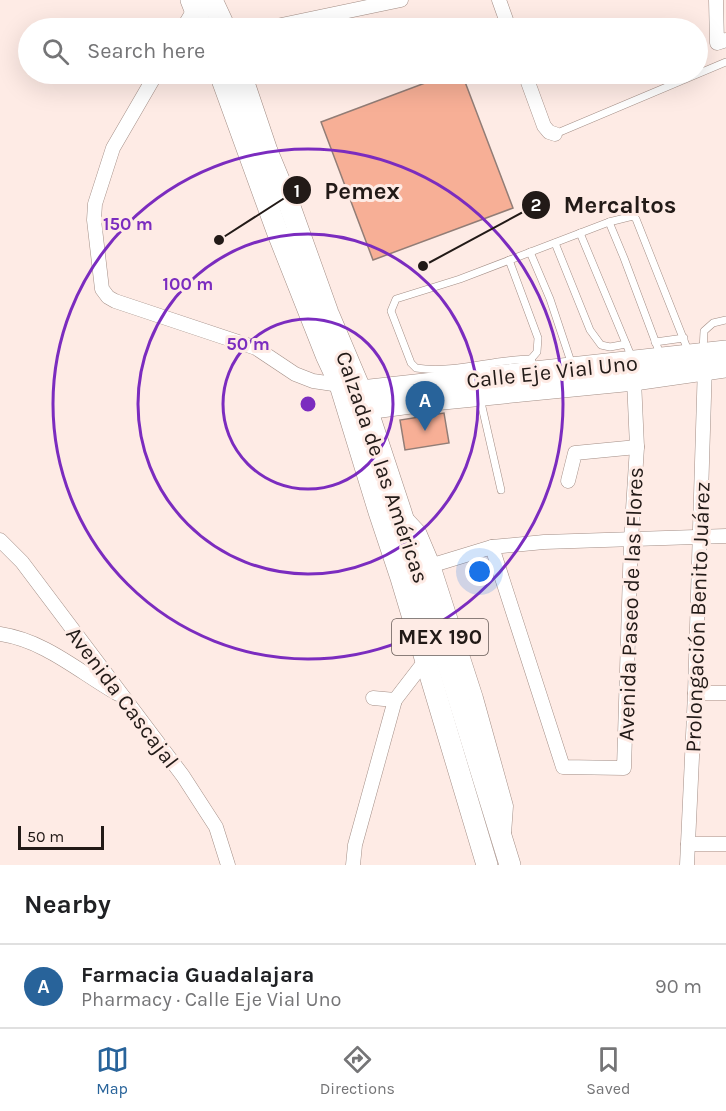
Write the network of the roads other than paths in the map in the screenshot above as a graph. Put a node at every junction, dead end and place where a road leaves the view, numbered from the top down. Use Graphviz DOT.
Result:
graph roads {
  1 [pos="401,0"];
  2 [pos="499,0"];
  3 [pos="716,0"];
  4 [pos="199,3"];
  5 [pos="189,18"];
  6 [pos="201,18"];
  7 [pos="215,18"];
  8 [pos="315,18"];
  9 [pos="505,18"];
  10 [pos="722,42"];
  11 [pos="726,62"];
  12 [pos="708,70"];
  13 [pos="150,84"];
  14 [pos="224,84"];
  15 [pos="244,84"];
  16 [pos="529,84"];
  17 [pos="674,84"];
  18 [pos="555,135"];
  19 [pos="609,222"];
  20 [pos="580,233"];
  21 [pos="555,243"];
  22 [pos="530,252"];
  23 [pos="508,260"];
  24 [pos="726,320"];
  25 [pos="658,351"];
  26 [pos="726,351"];
  27 [pos="702,357"];
  28 [pos="631,362"];
  29 [pos="534,366"];
  30 [pos="574,377"];
  31 [pos="479,395"];
  32 [pos="353,396"];
  33 [pos="637,447"];
  34 [pos="568,481"];
  35 [pos="501,490"];
  36 [pos="400,512"];
  37 [pos="726,536"];
  38 [pos="699,538"];
  39 [pos="0,540"];
  40 [pos="631,540"];
  41 [pos="492,547"];
  42 [pos="433,565"];
  43 [pos="0,634"];
  44 [pos="425,661"];
  45 [pos="696,693"];
  46 [pos="726,693"];
  47 [pos="122,697"];
  48 [pos="373,698"];
  49 [pos="395,700"];
  50 [pos="503,842"];
  51 [pos="688,844"];
  52 [pos="726,844"];
  53 [pos="228,865"];
  54 [pos="353,865"];
  55 [pos="487,865"];
  56 [pos="510,865"];
  57 [pos="687,865"];
  1 -- 8 [label="street"];
  2 -- 9 [label="street"];
  3 -- 10 [label="street"];
  4 -- 5 [label="street"];
  4 -- 6 [label="main road"];
  4 -- 7 [label="main road"];
  11 -- 12 [label="lane"];
  13 -- 32 [label="street"];
  14 -- 32 [label="main road, Calzada de las Américas / MEX 190"];
  15 -- 32 [label="main road, Calzada de las Américas / MEX 190"];
  16 -- 18 [label="street"];
  17 -- 18 [label="lane"];
  19 -- 20 [label="lane"];
  19 -- 25 [label="lane"];
  19 -- 27 [label="lane"];
  20 -- 21 [label="lane"];
  20 -- 28 [label="lane"];
  21 -- 22 [label="lane"];
  21 -- 28 [label="lane"];
  22 -- 23 [label="lane"];
  22 -- 30 [label="lane"];
  23 -- 29 [label="lane"];
  23 -- 29 [label="lane"];
  24 -- 27 [label="lane"];
  25 -- 27 [label="main road, Calle Eje Vial Uno"];
  25 -- 28 [label="main road, Calle Eje Vial Uno"];
  26 -- 27 [label="main road, Calle Eje Vial Uno"];
  27 -- 28 [label="main road, Calle Eje Vial Uno"];
  27 -- 38 [label="street, Prolongación Benito Juárez"];
  28 -- 30 [label="main road, Calle Eje Vial Uno"];
  28 -- 33 [label="street, Avenida Paseo de las Flores"];
  29 -- 30 [label="main road, Calle Eje Vial Uno"];
  29 -- 32 [label="main road, Calle Eje Vial Uno"];
  30 -- 31 [label="main road, Calle Eje Vial Uno"];
  31 -- 32 [label="main road, Calle Eje Vial Uno"];
  31 -- 35 [label="lane"];
  32 -- 36 [label="main road, Calzada de las Américas / MEX 190"];
  32 -- 44 [label="main road, Calzada de las Américas / MEX 190"];
  33 -- 34 [label="street"];
  33 -- 40 [label="street, Avenida Paseo de las Flores"];
  36 -- 42 [label="street"];
  36 -- 50 [label="main road, Calzada de las Américas / MEX 190"];
  37 -- 38 [label="street"];
  38 -- 40 [label="street"];
  38 -- 45 [label="street, Prolongación Benito Juárez"];
  39 -- 47 [label="street, Avenida Cascajal"];
  40 -- 41 [label="street"];
  40 -- 41 [label="street, Avenida Paseo de las Flores"];
  41 -- 42 [label="street"];
  42 -- 50 [label="street"];
  43 -- 47 [label="street"];
  44 -- 49 [label="street"];
  44 -- 55 [label="main road, Calzada de las Américas / MEX 190"];
  45 -- 46 [label="street"];
  45 -- 51 [label="street, Prolongación Benito Juárez"];
  47 -- 53 [label="street, Avenida Cascajal"];
  48 -- 49 [label="street"];
  49 -- 54 [label="street"];
  50 -- 56 [label="main road, Calzada de las Américas / MEX 190"];
  51 -- 52 [label="street"];
  51 -- 57 [label="street, Prolongación Benito Juárez"];
}
